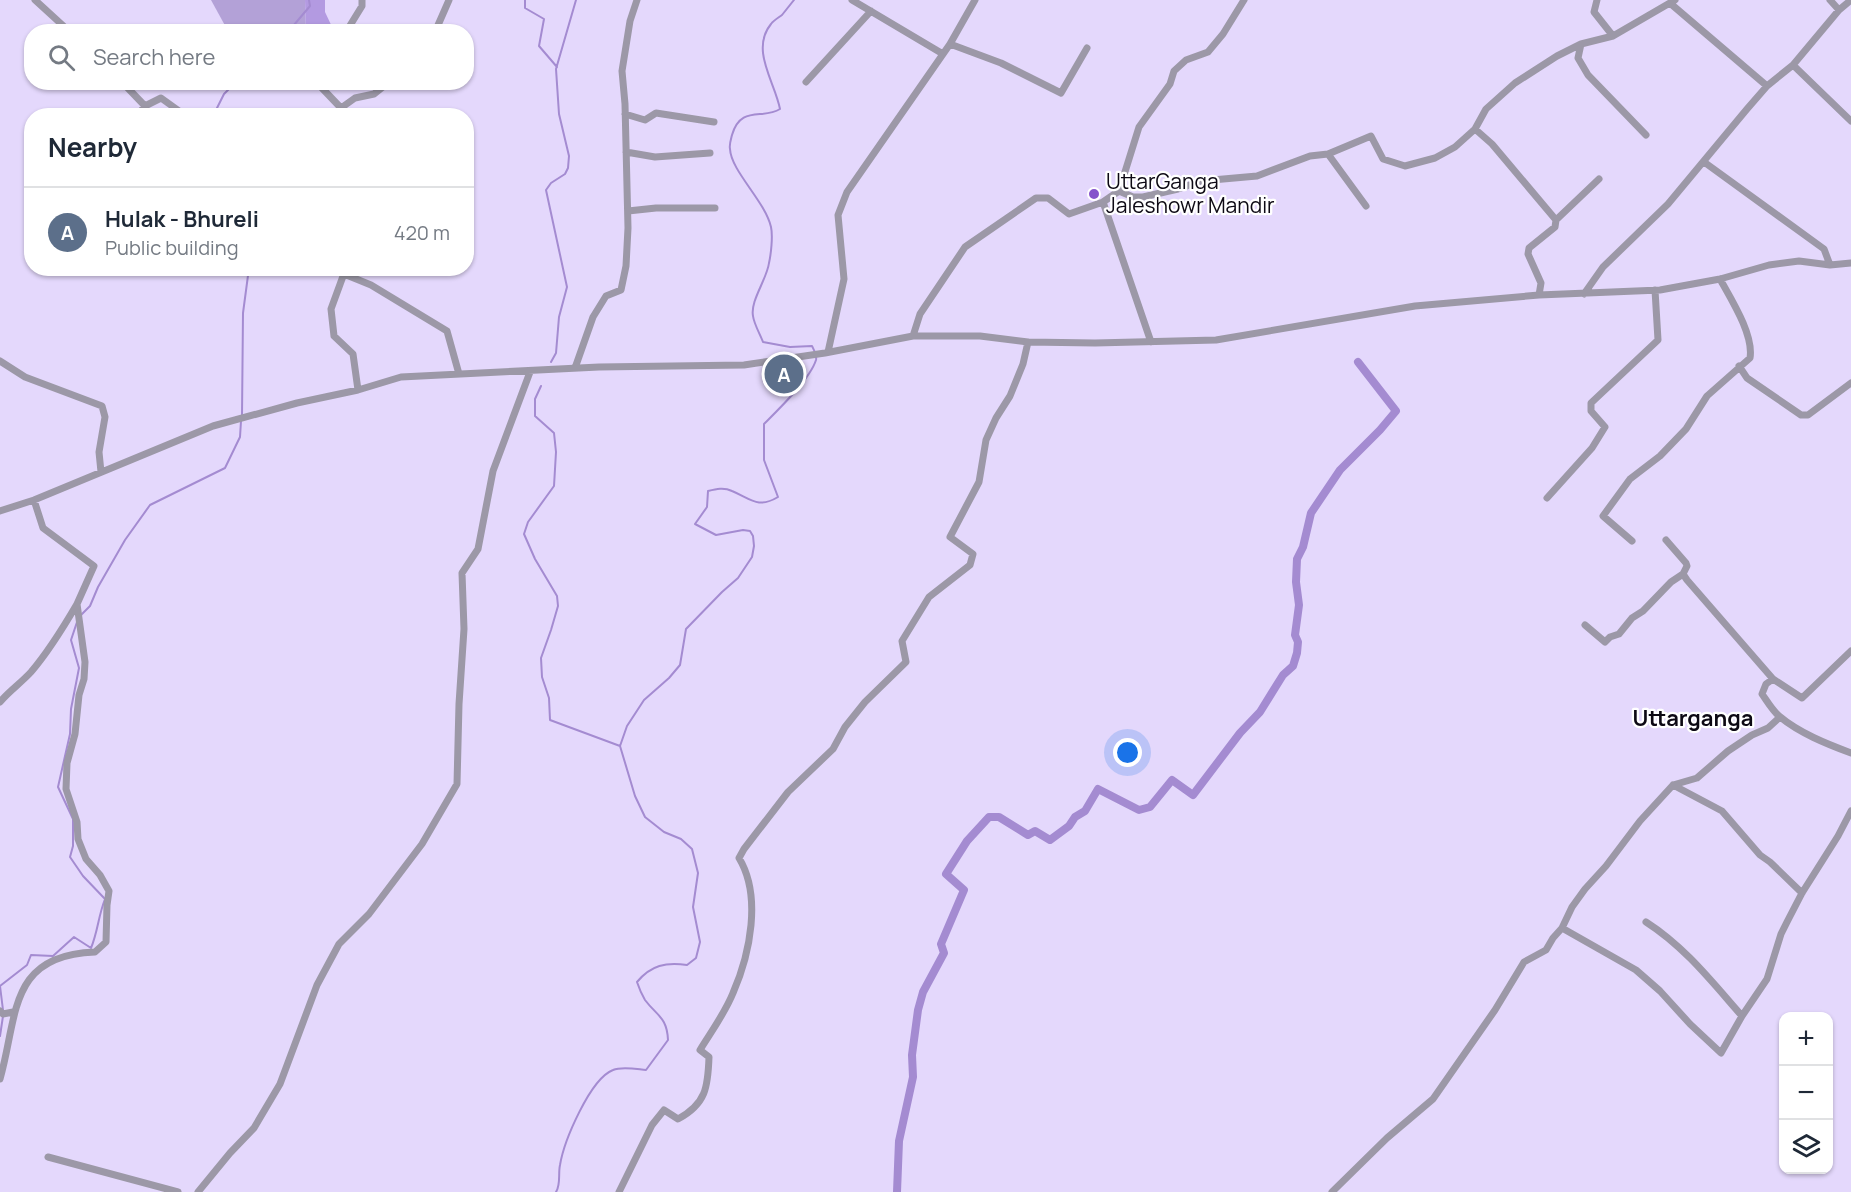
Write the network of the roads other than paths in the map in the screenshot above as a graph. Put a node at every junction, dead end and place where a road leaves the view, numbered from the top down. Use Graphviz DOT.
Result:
graph roads {
  1 [pos="35,0"];
  2 [pos="362,0"];
  3 [pos="449,0"];
  4 [pos="637,0"];
  5 [pos="852,0"];
  6 [pos="975,0"];
  7 [pos="1244,0"];
  8 [pos="1597,0"];
  9 [pos="1830,0"];
  10 [pos="1851,0"];
  11 [pos="1673,2"];
  12 [pos="1839,10"];
  13 [pos="871,11"];
  14 [pos="61,24"];
  15 [pos="351,24"];
  16 [pos="438,24"];
  17 [pos="1613,36"];
  18 [pos="950,44"];
  19 [pos="1581,44"];
  20 [pos="1087,48"];
  21 [pos="943,54"];
  22 [pos="1793,65"];
  23 [pos="806,81"];
  24 [pos="1767,86"];
  25 [pos="130,90"];
  26 [pos="324,90"];
  27 [pos="379,90"];
  28 [pos="146,106"];
  29 [pos="175,108"];
  30 [pos="337,108"];
  31 [pos="344,108"];
  32 [pos="625,114"];
  33 [pos="1851,121"];
  34 [pos="714,122"];
  35 [pos="1475,129"];
  36 [pos="1646,135"];
  37 [pos="626,152"];
  38 [pos="710,153"];
  39 [pos="1328,154"];
  40 [pos="1704,162"];
  41 [pos="1599,179"];
  42 [pos="1119,191"];
  43 [pos="1103,202"];
  44 [pos="1366,206"];
  45 [pos="715,208"];
  46 [pos="628,211"];
  47 [pos="1556,220"];
  48 [pos="1851,263"];
  49 [pos="1830,265"];
  50 [pos="343,276"];
  51 [pos="354,276"];
  52 [pos="1720,279"];
  53 [pos="1655,290"];
  54 [pos="1584,294"];
  55 [pos="1539,295"];
  56 [pos="913,336"];
  57 [pos="1028,342"];
  58 [pos="1151,342"];
  59 [pos="826,353"];
  60 [pos="0,361"];
  61 [pos="1739,366"];
  62 [pos="575,368"];
  63 [pos="530,372"];
  64 [pos="459,374"];
  65 [pos="1851,383"];
  66 [pos="358,390"];
  67 [pos="101,472"];
  68 [pos="1546,498"];
  69 [pos="34,500"];
  70 [pos="0,512"];
  71 [pos="1666,540"];
  72 [pos="1632,541"];
  73 [pos="1683,574"];
  74 [pos="77,604"];
  75 [pos="1585,625"];
  76 [pos="1851,651"];
  77 [pos="1773,679"];
  78 [pos="0,702"];
  79 [pos="1780,717"];
  80 [pos="1851,753"];
  81 [pos="1673,785"];
  82 [pos="1851,811"];
  83 [pos="1802,893"];
  84 [pos="1646,922"];
  85 [pos="1562,928"];
  86 [pos="0,1011"];
  87 [pos="13,1012"];
  88 [pos="1742,1016"];
  89 [pos="0,1079"];
  90 [pos="48,1157"];
  91 [pos="178,1192"];
  92 [pos="198,1192"];
  93 [pos="619,1192"];
  94 [pos="1332,1192"];
  1 -- 14 [label="street"];
  2 -- 15 [label="street"];
  3 -- 16 [label="street"];
  4 -- 32 [label="street"];
  5 -- 13 [label="street"];
  6 -- 18 [label="street"];
  7 -- 42 [label="street"];
  8 -- 17 [label="street"];
  9 -- 12 [label="street"];
  10 -- 12 [label="street"];
  11 -- 17 [label="street"];
  11 -- 24 [label="street"];
  12 -- 22 [label="street"];
  13 -- 21 [label="street"];
  13 -- 23 [label="street"];
  17 -- 19 [label="street"];
  18 -- 20 [label="street"];
  18 -- 21 [label="street"];
  19 -- 35 [label="street"];
  19 -- 36 [label="street"];
  21 -- 59 [label="street"];
  22 -- 24 [label="street"];
  22 -- 33 [label="street"];
  24 -- 40 [label="street"];
  25 -- 28 [label="street"];
  26 -- 30 [label="street"];
  27 -- 31 [label="street"];
  28 -- 29 [label="street"];
  32 -- 34 [label="street"];
  32 -- 37 [label="street"];
  35 -- 39 [label="street"];
  35 -- 47 [label="street"];
  37 -- 38 [label="street"];
  37 -- 46 [label="street"];
  39 -- 42 [label="street"];
  39 -- 44 [label="street"];
  40 -- 49 [label="street"];
  40 -- 54 [label="street"];
  41 -- 47 [label="street"];
  42 -- 43 [label="street"];
  43 -- 56 [label="street"];
  43 -- 58 [label="street"];
  45 -- 46 [label="street"];
  46 -- 62 [label="street"];
  47 -- 55 [label="street"];
  48 -- 49 [label="street"];
  49 -- 52 [label="street"];
  50 -- 66 [label="street"];
  51 -- 64 [label="street"];
  52 -- 53 [label="street"];
  52 -- 61 [label="street"];
  53 -- 54 [label="street"];
  53 -- 68 [label="street"];
  54 -- 55 [label="street"];
  55 -- 58 [label="street"];
  56 -- 57 [label="street"];
  56 -- 59 [label="street"];
  57 -- 58 [label="street"];
  57 -- 93 [label="street"];
  59 -- 62 [label="street"];
  60 -- 67 [label="street"];
  61 -- 65 [label="street"];
  61 -- 72 [label="street"];
  62 -- 63 [label="street"];
  63 -- 64 [label="street"];
  63 -- 92 [label="street"];
  64 -- 66 [label="street"];
  66 -- 67 [label="street"];
  67 -- 69 [label="street"];
  69 -- 70 [label="street"];
  69 -- 74 [label="street"];
  71 -- 73 [label="street"];
  73 -- 75 [label="street"];
  73 -- 77 [label="street"];
  74 -- 78 [label="street"];
  74 -- 87 [label="street"];
  76 -- 77 [label="street"];
  77 -- 79 [label="street"];
  79 -- 80 [label="street"];
  79 -- 81 [label="street"];
  81 -- 83 [label="street"];
  81 -- 85 [label="street"];
  82 -- 83 [label="street"];
  83 -- 88 [label="street"];
  84 -- 88 [label="street"];
  85 -- 88 [label="street"];
  85 -- 94 [label="street"];
  86 -- 87 [label="street"];
  87 -- 89 [label="street"];
  90 -- 91 [label="street"];
}
